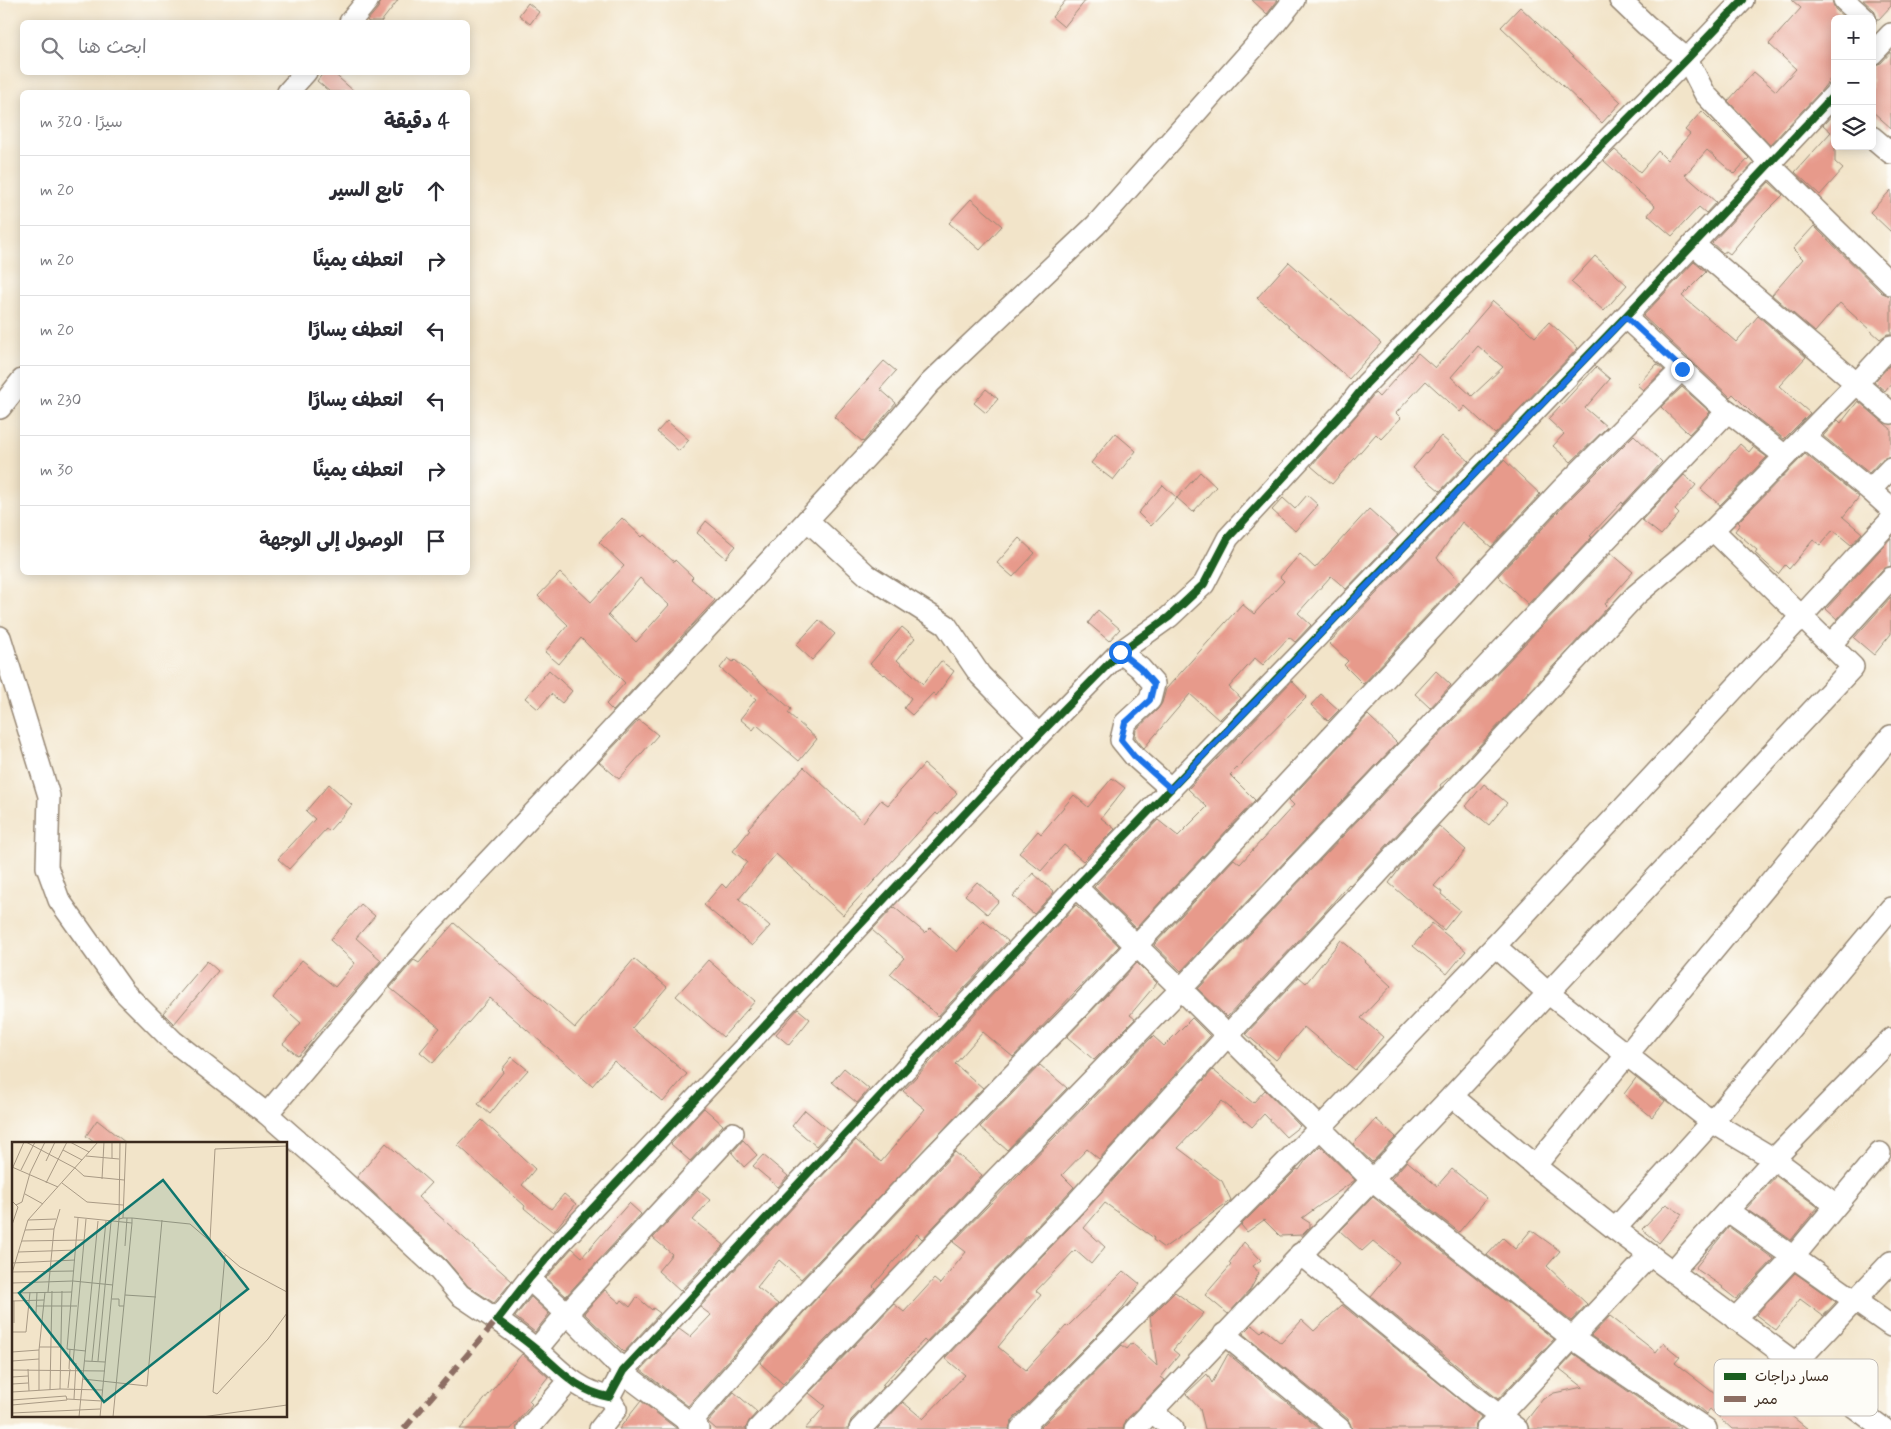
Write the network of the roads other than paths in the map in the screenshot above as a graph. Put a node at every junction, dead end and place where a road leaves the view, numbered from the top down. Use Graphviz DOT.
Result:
graph roads {
  1 [pos="368,0"];
  2 [pos="1294,0"];
  3 [pos="1620,0"];
  4 [pos="1743,0"];
  5 [pos="1844,0"];
  6 [pos="1861,15"];
  7 [pos="352,20"];
  8 [pos="1883,33"];
  9 [pos="1876,46"];
  10 [pos="1687,59"];
  11 [pos="303,75"];
  12 [pos="290,90"];
  13 [pos="1831,102"];
  14 [pos="1876,140"];
  15 [pos="1891,153"];
  16 [pos="1769,164"];
  17 [pos="1693,244"];
  18 [pos="1891,284"];
  19 [pos="1626,317"];
  20 [pos="1891,346"];
  21 [pos="1682,369"];
  22 [pos="20,383"];
  23 [pos="1857,383"];
  24 [pos="0,408"];
  25 [pos="1728,411"];
  26 [pos="1891,413"];
  27 [pos="1804,437"];
  28 [pos="1785,456"];
  29 [pos="1891,468"];
  30 [pos="1870,490"];
  31 [pos="1891,509"];
  32 [pos="807,520"];
  33 [pos="1891,520"];
  34 [pos="1713,530"];
  35 [pos="1891,578"];
  36 [pos="1802,618"];
  37 [pos="0,637"];
  38 [pos="1832,644"];
  39 [pos="1120,652"];
  40 [pos="1039,735"];
  41 [pos="1891,736"];
  42 [pos="1171,789"];
  43 [pos="1076,887"];
  44 [pos="1891,908"];
  45 [pos="1135,945"];
  46 [pos="1496,946"];
  47 [pos="1181,989"];
  48 [pos="1548,993"];
  49 [pos="1227,1036"];
  50 [pos="1891,1039"];
  51 [pos="1626,1056"];
  52 [pos="1452,1096"];
  53 [pos="267,1114"];
  54 [pos="1712,1122"];
  55 [pos="1319,1129"];
  56 [pos="733,1133"];
  57 [pos="1880,1153"];
  58 [pos="1774,1159"];
  59 [pos="1535,1166"];
  60 [pos="1371,1179"];
  61 [pos="1836,1205"];
  62 [pos="1728,1211"];
  63 [pos="1615,1229"];
  64 [pos="1300,1254"];
  65 [pos="1650,1255"];
  66 [pos="1794,1256"];
  67 [pos="1891,1262"];
  68 [pos="1672,1272"];
  69 [pos="529,1280"];
  70 [pos="1855,1300"];
  71 [pos="566,1314"];
  72 [pos="1736,1319"];
  73 [pos="497,1320"];
  74 [pos="1891,1326"];
  75 [pos="1224,1334"];
  76 [pos="1572,1338"];
  77 [pos="536,1350"];
  78 [pos="1788,1359"];
  79 [pos="1800,1359"];
  80 [pos="623,1371"];
  81 [pos="570,1380"];
  82 [pos="609,1397"];
  83 [pos="1151,1411"];
  84 [pos="1866,1416"];
  85 [pos="1493,1423"];
  86 [pos="694,1426"];
  87 [pos="528,1429"];
  88 [pos="600,1429"];
  89 [pos="758,1429"];
  90 [pos="860,1429"];
  91 [pos="1021,1429"];
  92 [pos="1135,1429"];
  93 [pos="1173,1429"];
  94 [pos="1340,1429"];
  95 [pos="1517,1429"];
  96 [pos="1706,1429"];
  97 [pos="1884,1429"];
  1 -- 7 [label="street"];
  2 -- 32 [label="street"];
  3 -- 10 [label="street"];
  4 -- 10 [label="street"];
  5 -- 6 [label="street"];
  8 -- 9 [label="street"];
  10 -- 16 [label="street"];
  10 -- 39 [label="street"];
  11 -- 12 [label="street"];
  13 -- 16 [label="street"];
  14 -- 15 [label="street"];
  16 -- 17 [label="street"];
  16 -- 18 [label="street"];
  17 -- 19 [label="street"];
  17 -- 23 [label="street"];
  19 -- 21 [label="street"];
  19 -- 42 [label="street"];
  20 -- 23 [label="street"];
  21 -- 25 [label="street"];
  21 -- 45 [label="street"];
  22 -- 24 [label="street"];
  23 -- 26 [label="street"];
  23 -- 27 [label="street"];
  25 -- 28 [label="street"];
  25 -- 47 [label="street"];
  27 -- 28 [label="street"];
  27 -- 30 [label="street"];
  28 -- 34 [label="street"];
  29 -- 30 [label="street"];
  30 -- 31 [label="street"];
  32 -- 40 [label="street"];
  32 -- 53 [label="street"];
  33 -- 36 [label="street"];
  34 -- 36 [label="street"];
  34 -- 49 [label="street"];
  35 -- 38 [label="street"];
  36 -- 38 [label="street"];
  36 -- 46 [label="street"];
  37 -- 53 [label="street"];
  38 -- 48 [label="street"];
  39 -- 40 [label="street"];
  39 -- 42 [label="street"];
  40 -- 69 [label="street"];
  41 -- 51 [label="street"];
  42 -- 43 [label="street"];
  43 -- 45 [label="street"];
  43 -- 80 [label="street"];
  44 -- 54 [label="street"];
  45 -- 47 [label="street"];
  45 -- 86 [label="street"];
  46 -- 48 [label="street"];
  46 -- 55 [label="street"];
  47 -- 49 [label="street"];
  47 -- 89 [label="street"];
  48 -- 51 [label="street"];
  48 -- 52 [label="street"];
  49 -- 55 [label="street"];
  49 -- 90 [label="street"];
  50 -- 58 [label="street"];
  51 -- 54 [label="street"];
  51 -- 59 [label="street"];
  52 -- 59 [label="street"];
  52 -- 60 [label="street"];
  53 -- 73 [label="street"];
  54 -- 58 [label="street"];
  54 -- 63 [label="street"];
  55 -- 60 [label="street"];
  55 -- 91 [label="street"];
  56 -- 71 [label="street"];
  57 -- 61 [label="street"];
  58 -- 61 [label="street"];
  58 -- 62 [label="street"];
  59 -- 63 [label="street"];
  60 -- 64 [label="street"];
  60 -- 76 [label="street"];
  61 -- 66 [label="street"];
  62 -- 66 [label="street"];
  62 -- 68 [label="street"];
  63 -- 65 [label="street"];
  64 -- 75 [label="street"];
  64 -- 85 [label="street"];
  65 -- 68 [label="street"];
  65 -- 76 [label="street"];
  66 -- 70 [label="street"];
  66 -- 72 [label="street"];
  67 -- 70 [label="street"];
  68 -- 72 [label="street"];
  69 -- 71 [label="street"];
  69 -- 73 [label="street"];
  70 -- 74 [label="street"];
  70 -- 79 [label="street"];
  71 -- 77 [label="street"];
  71 -- 80 [label="street"];
  72 -- 78 [label="street"];
  73 -- 77 [label="street"];
  75 -- 83 [label="street"];
  75 -- 94 [label="street"];
  76 -- 85 [label="street"];
  76 -- 96 [label="street"];
  77 -- 81 [label="street"];
  80 -- 82 [label="street"];
  80 -- 86 [label="street"];
  81 -- 82 [label="street"];
  81 -- 87 [label="street"];
  82 -- 88 [label="street"];
  83 -- 92 [label="street"];
  83 -- 93 [label="street"];
  84 -- 97 [label="street"];
  85 -- 95 [label="street"];
}
